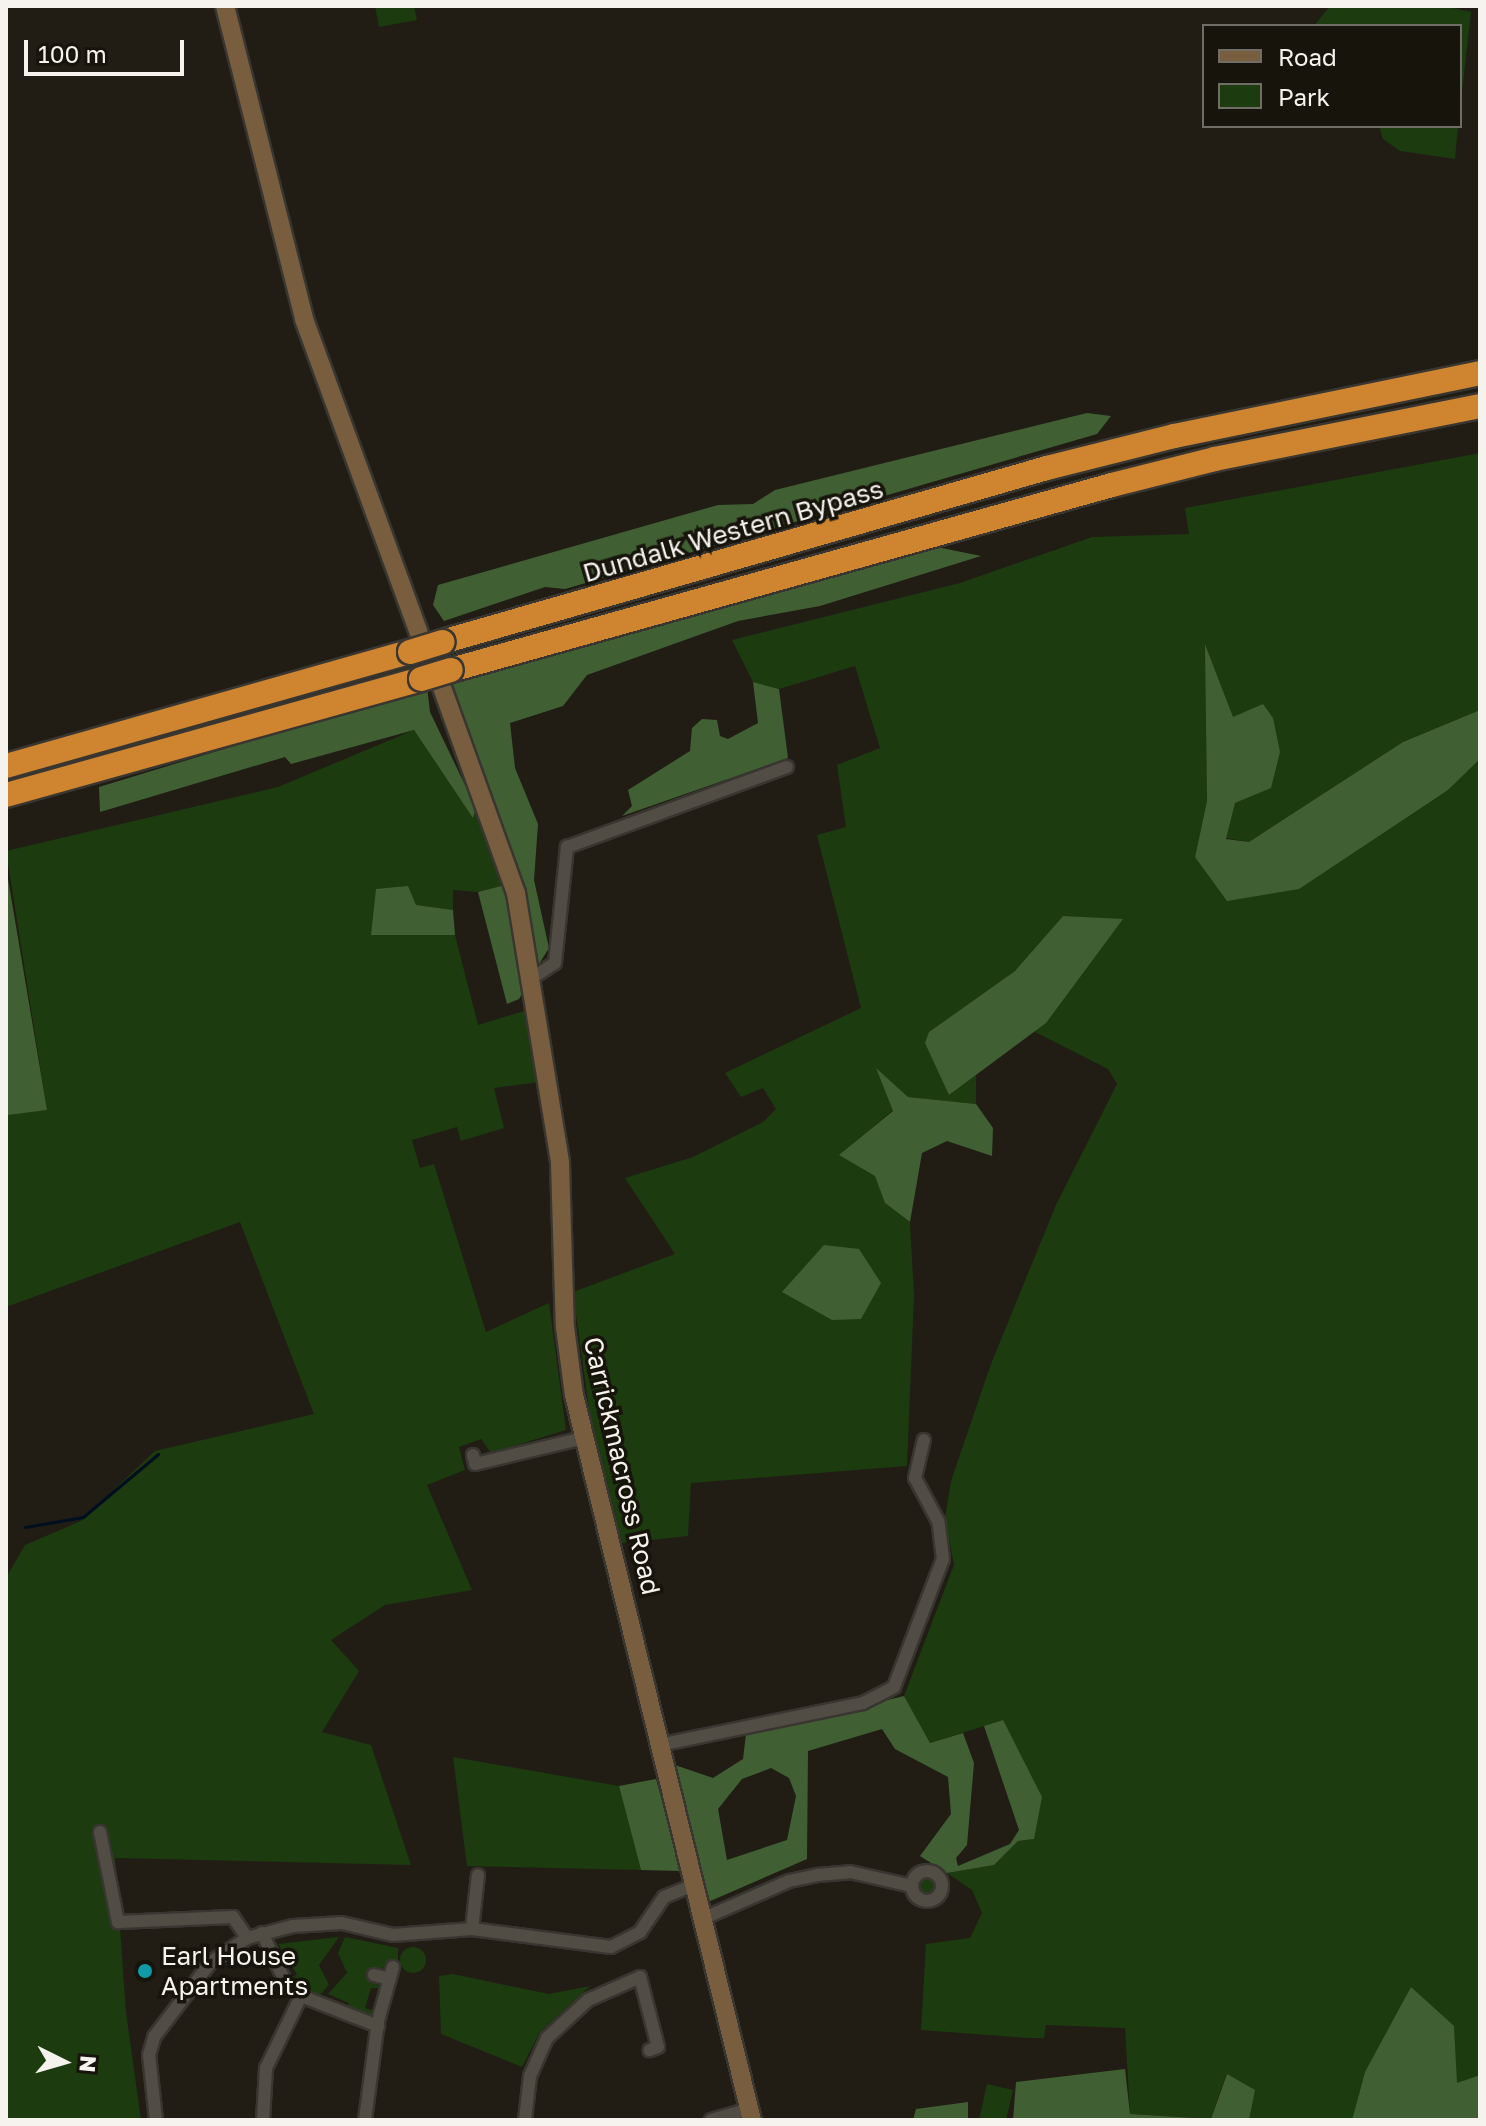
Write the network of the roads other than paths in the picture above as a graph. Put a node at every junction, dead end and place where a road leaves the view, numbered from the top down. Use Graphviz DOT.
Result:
graph roads {
  1 [pos="225,6"];
  2 [pos="1480,373"];
  3 [pos="1480,406"];
  4 [pos="424,642"];
  5 [pos="437,677"];
  6 [pos="6,766"];
  7 [pos="787,767"];
  8 [pos="6,795"];
  9 [pos="532,978"];
  10 [pos="583,1438"];
  11 [pos="924,1440"];
  12 [pos="473,1455"];
  13 [pos="659,1745"];
  14 [pos="100,1832"];
  15 [pos="478,1875"];
  16 [pos="694,1885"];
  17 [pos="912,1886"];
  18 [pos="702,1919"];
  19 [pos="472,1929"];
  20 [pos="262,1933"];
  21 [pos="247,1938"];
  22 [pos="374,1975"];
  23 [pos="301,1996"];
  24 [pos="378,2026"];
  25 [pos="650,2050"];
  26 [pos="751,2114"];
  27 [pos="156,2120"];
  28 [pos="263,2120"];
  29 [pos="365,2120"];
  30 [pos="525,2120"];
  31 [pos="711,2120"];
  1 -- 4 [label="main road"];
  2 -- 4 [label="highway, Dundalk Western Bypass"];
  3 -- 5 [label="highway"];
  4 -- 6 [label="highway, Dundalk Western Bypass"];
  5 -- 8 [label="highway"];
  5 -- 9 [label="main road, Carrickmacross Road"];
  7 -- 9 [label="street"];
  9 -- 10 [label="main road, Carrickmacross Road"];
  10 -- 12 [label="street"];
  10 -- 13 [label="main road, Carrickmacross Road"];
  11 -- 13 [label="street"];
  13 -- 16 [label="main road, Carrickmacross Road"];
  14 -- 21 [label="street"];
  15 -- 19 [label="street"];
  16 -- 18 [label="main road, Carrickmacross Road"];
  16 -- 19 [label="street"];
  17 -- 18 [label="street"];
  18 -- 26 [label="main road, Carrickmacross Road"];
  19 -- 20 [label="street"];
  20 -- 21 [label="street"];
  20 -- 23 [label="street"];
  21 -- 27 [label="street"];
  22 -- 24 [label="street"];
  23 -- 24 [label="street"];
  23 -- 28 [label="street"];
  24 -- 29 [label="street"];
  25 -- 30 [label="street"];
  26 -- 31 [label="street"];
}
